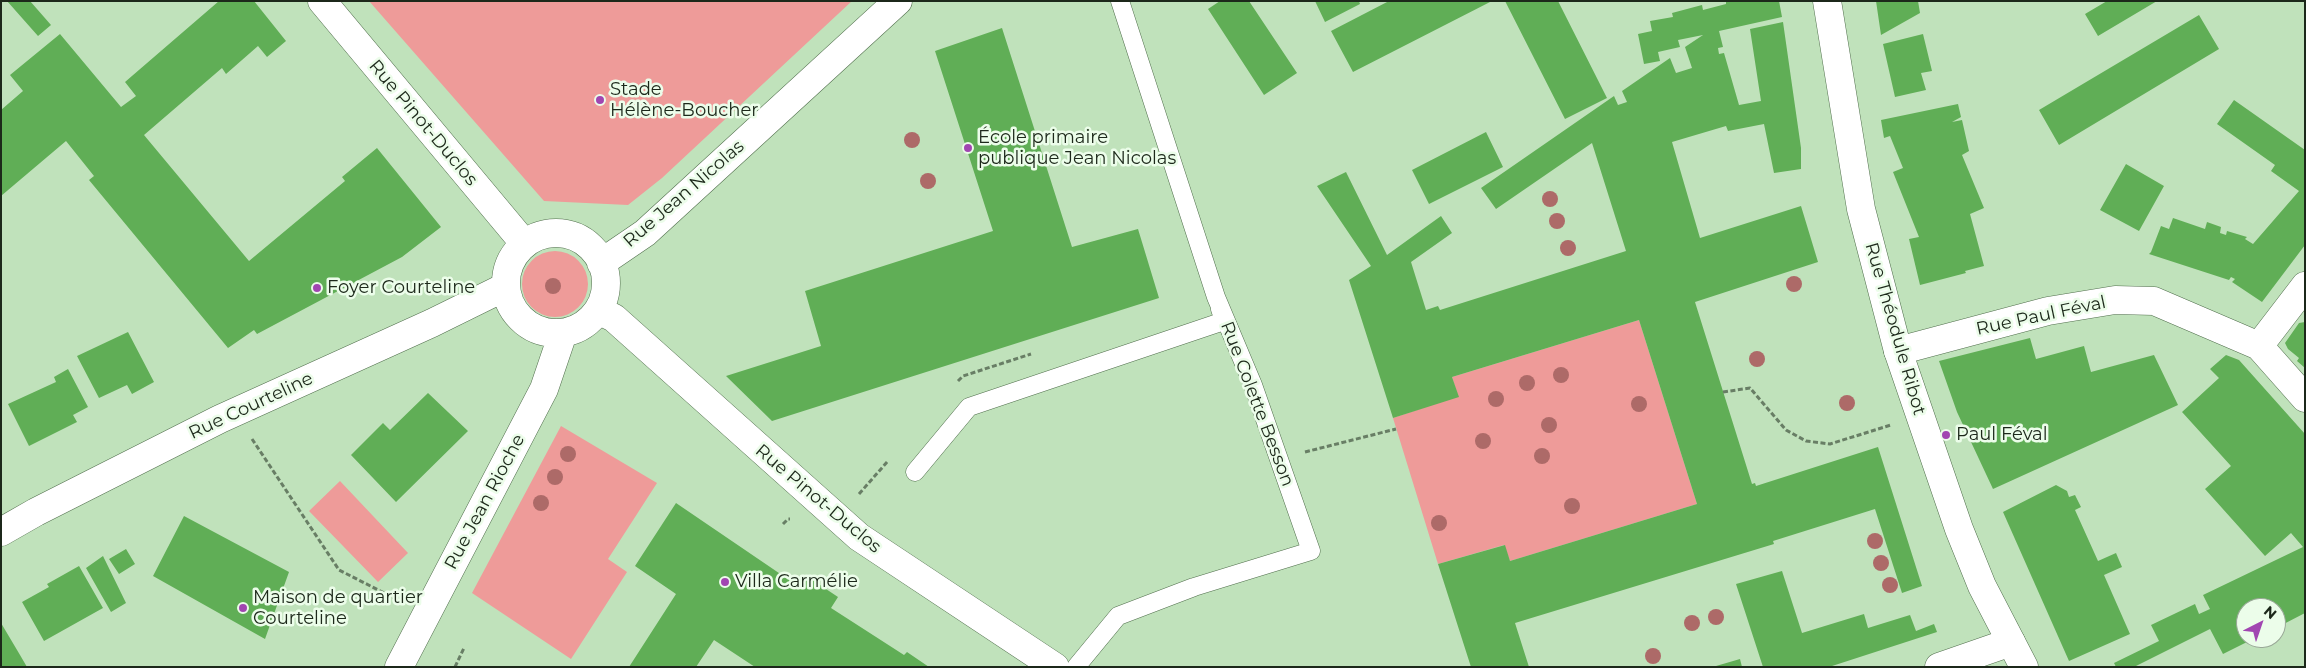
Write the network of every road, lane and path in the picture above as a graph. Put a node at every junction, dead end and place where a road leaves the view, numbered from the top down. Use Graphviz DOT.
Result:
graph roads {
  1 [pos="322,1"];
  2 [pos="898,1"];
  3 [pos="1120,1"];
  4 [pos="1827,1"];
  5 [pos="524,243"];
  6 [pos="601,263"];
  7 [pos="505,286"];
  8 [pos="1216,297"];
  9 [pos="2301,298"];
  10 [pos="598,310"];
  11 [pos="563,334"];
  12 [pos="2259,346"];
  13 [pos="1898,351"];
  14 [pos="1723,392"];
  15 [pos="2305,398"];
  16 [pos="235,413"];
  17 [pos="1920,415"];
  18 [pos="1396,428"];
  19 [pos="1278,459"];
  20 [pos="915,472"];
  21 [pos="788,518"];
  22 [pos="783,524"];
  23 [pos="1,532"];
  24 [pos="430,607"];
  25 [pos="2011,642"];
  26 [pos="464,648"];
  27 [pos="400,667"];
  28 [pos="455,667"];
  29 [pos="1055,667"];
  30 [pos="1076,667"];
  31 [pos="1939,667"];
  32 [pos="2024,667"];
  1 -- 5 [label="street, Rue Pinot-Duclos"];
  2 -- 6 [label="street, Rue Jean Nicolas"];
  3 -- 8 [label="lane, Rue Colette Besson"];
  4 -- 13 [label="street, Rue Théodule Ribot"];
  5 -- 6 [label="street"];
  5 -- 7 [label="street"];
  6 -- 10 [label="street"];
  7 -- 11 [label="street"];
  7 -- 16 [label="street, Rue Courteline"];
  8 -- 19 [label="lane, Rue Colette Besson"];
  8 -- 20 [label="lane"];
  9 -- 12 [label="street"];
  10 -- 11 [label="street"];
  10 -- 29 [label="street, Rue Pinot-Duclos"];
  11 -- 24 [label="street, Rue Jean Rioche"];
  12 -- 13 [label="street, Rue Paul Féval"];
  12 -- 15 [label="street, Rue Paul Féval"];
  13 -- 17 [label="street, Rue Théodule Ribot"];
  14 -- 17 [label="path"];
  16 -- 23 [label="street, Rue Courteline"];
  16 -- 24 [label="path"];
  17 -- 25 [label="street, Rue Théodule Ribot"];
  18 -- 19 [label="path"];
  19 -- 30 [label="lane, Rue Colette Besson"];
  21 -- 22 [label="path"];
  24 -- 27 [label="street, Rue Jean Rioche"];
  25 -- 31 [label="street"];
  25 -- 32 [label="street, Rue Théodule Ribot"];
  26 -- 28 [label="path"];
}
